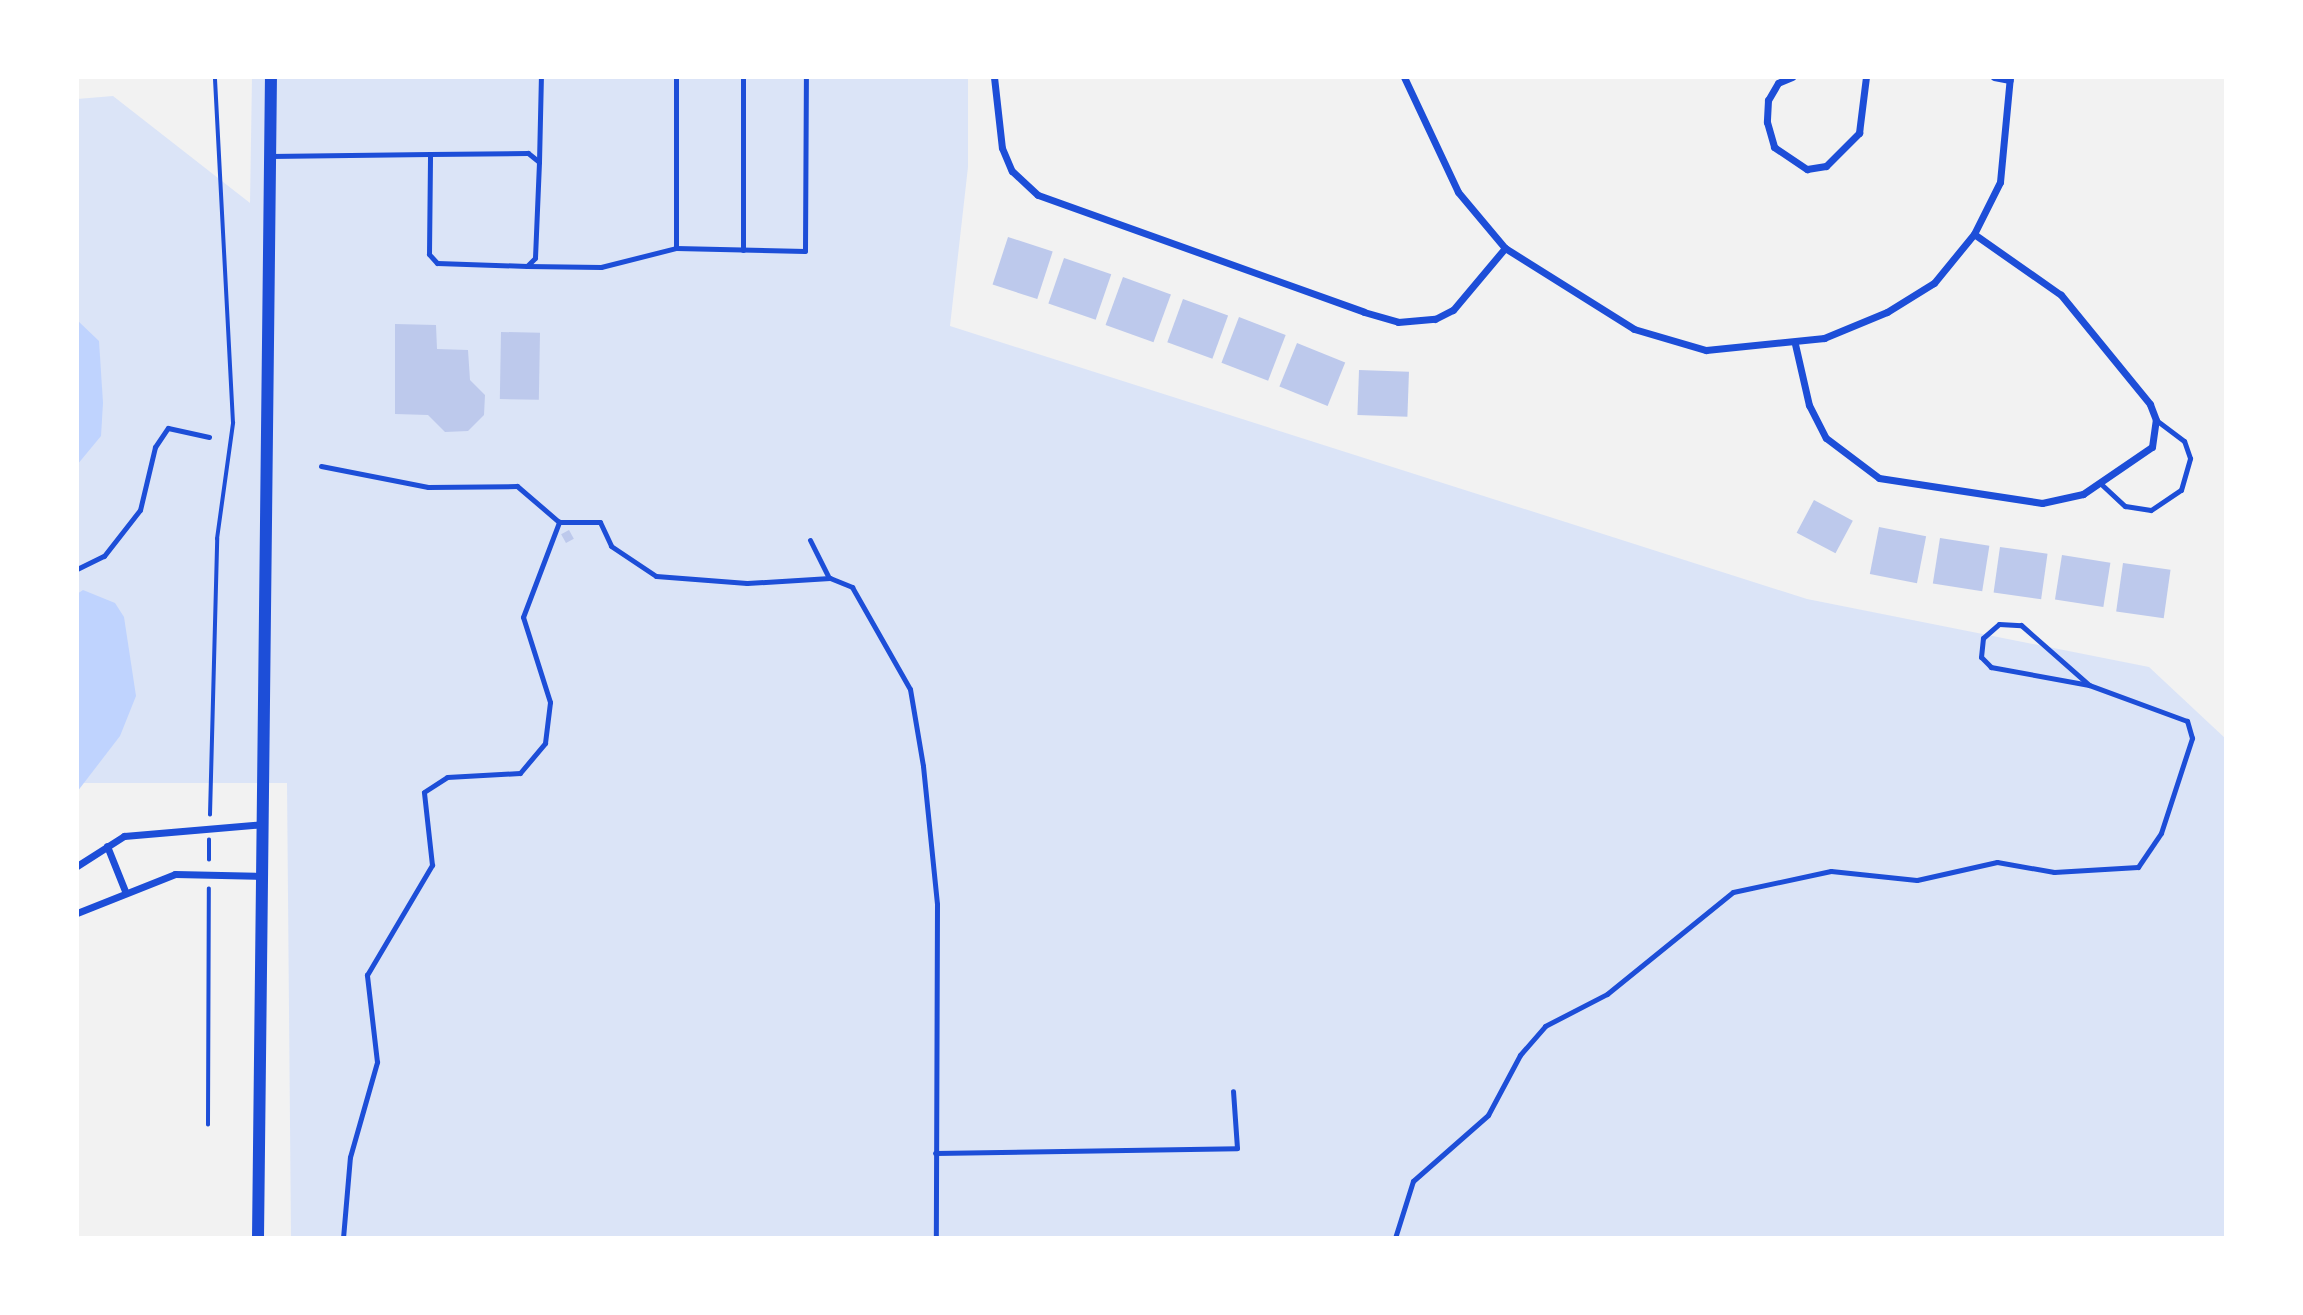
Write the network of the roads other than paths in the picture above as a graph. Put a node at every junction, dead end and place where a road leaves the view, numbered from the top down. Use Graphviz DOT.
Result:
graph roads {
  1 [pos="271,77"];
  2 [pos="541,77"];
  3 [pos="676,77"];
  4 [pos="743,77"];
  5 [pos="806,77"];
  6 [pos="994,77"];
  7 [pos="1404,77"];
  8 [pos="1792,77"];
  9 [pos="1866,77"];
  10 [pos="1994,77"];
  11 [pos="2010,78"];
  12 [pos="430,154"];
  13 [pos="270,156"];
  14 [pos="539,162"];
  15 [pos="1974,234"];
  16 [pos="676,248"];
  17 [pos="1505,248"];
  18 [pos="743,250"];
  19 [pos="527,266"];
  20 [pos="1795,344"];
  21 [pos="2156,420"];
  22 [pos="209,437"];
  23 [pos="321,466"];
  24 [pos="2100,483"];
  25 [pos="559,522"];
  26 [pos="810,540"];
  27 [pos="77,569"];
  28 [pos="830,578"];
  29 [pos="2089,685"];
  30 [pos="263,824"];
  31 [pos="107,846"];
  32 [pos="77,866"];
  33 [pos="262,876"];
  34 [pos="125,891"];
  35 [pos="77,913"];
  36 [pos="1233,1091"];
  37 [pos="935,1153"];
  38 [pos="258,1238"];
  39 [pos="343,1238"];
  40 [pos="936,1238"];
  41 [pos="1395,1238"];
  1 -- 13 [label="street"];
  2 -- 14 [label="lane"];
  3 -- 16 [label="lane"];
  4 -- 18 [label="lane"];
  5 -- 18 [label="lane"];
  6 -- 17 [label="street"];
  7 -- 17 [label="street"];
  8 -- 9 [label="street"];
  10 -- 11 [label="street"];
  11 -- 15 [label="street"];
  12 -- 13 [label="lane"];
  12 -- 14 [label="lane"];
  12 -- 19 [label="lane"];
  13 -- 30 [label="street"];
  14 -- 19 [label="lane"];
  15 -- 20 [label="street"];
  15 -- 21 [label="street"];
  16 -- 18 [label="lane"];
  16 -- 19 [label="lane"];
  17 -- 20 [label="street"];
  20 -- 24 [label="street"];
  21 -- 24 [label="street"];
  21 -- 24 [label="lane"];
  22 -- 27 [label="lane"];
  23 -- 25 [label="lane"];
  25 -- 28 [label="lane"];
  25 -- 39 [label="lane"];
  26 -- 28 [label="lane"];
  28 -- 37 [label="lane"];
  29 -- 29 [label="lane"];
  29 -- 41 [label="lane"];
  30 -- 31 [label="street"];
  30 -- 33 [label="street"];
  31 -- 32 [label="street"];
  31 -- 34 [label="street"];
  33 -- 34 [label="street"];
  33 -- 38 [label="street"];
  34 -- 35 [label="street"];
  36 -- 37 [label="lane"];
  37 -- 40 [label="lane"];
}
